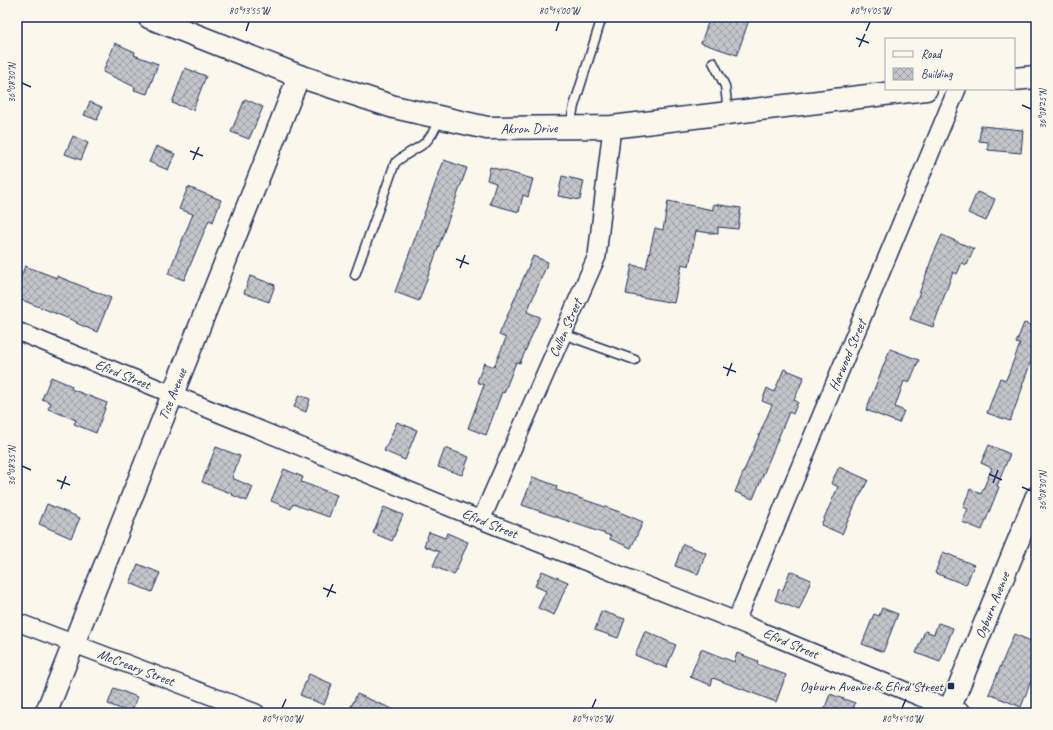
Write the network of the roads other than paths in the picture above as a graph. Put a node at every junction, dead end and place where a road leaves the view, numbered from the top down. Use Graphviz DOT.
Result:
graph roads {
  1 [pos="149,17"];
  2 [pos="602,17"];
  3 [pos="713,62"];
  4 [pos="299,76"];
  5 [pos="1036,77"];
  6 [pos="1015,79"];
  7 [pos="918,90"];
  8 [pos="957,90"];
  9 [pos="729,113"];
  10 [pos="440,118"];
  11 [pos="570,127"];
  12 [pos="612,127"];
  13 [pos="355,275"];
  14 [pos="17,331"];
  15 [pos="563,334"];
  16 [pos="635,360"];
  17 [pos="172,394"];
  18 [pos="1036,497"];
  19 [pos="481,520"];
  20 [pos="736,621"];
  21 [pos="17,622"];
  22 [pos="73,643"];
  23 [pos="954,711"];
  24 [pos="46,713"];
  25 [pos="256,713"];
  1 -- 4 [label="main road, Akron Drive"];
  2 -- 11 [label="lane"];
  3 -- 9 [label="lane"];
  4 -- 10 [label="main road, Akron Drive"];
  4 -- 17 [label="street, Tise Avenue"];
  5 -- 6 [label="main road"];
  7 -- 9 [label="main road, Akron Drive"];
  8 -- 20 [label="street, Harwood Street"];
  9 -- 12 [label="main road, Akron Drive"];
  10 -- 11 [label="main road, Akron Drive"];
  10 -- 13 [label="lane"];
  11 -- 12 [label="main road, Akron Drive"];
  12 -- 15 [label="street, Cullen Street"];
  14 -- 17 [label="street, Efird Street"];
  15 -- 16 [label="lane"];
  15 -- 19 [label="street, Cullen Street"];
  17 -- 19 [label="street, Efird Street"];
  17 -- 22 [label="street, Tise Avenue"];
  18 -- 23 [label="street, Ogburn Avenue"];
  19 -- 20 [label="street, Efird Street"];
  20 -- 23 [label="street, Efird Street"];
  21 -- 22 [label="street, McCreary Street"];
  22 -- 24 [label="street, Tise Avenue"];
  22 -- 25 [label="street, McCreary Street"];
}
